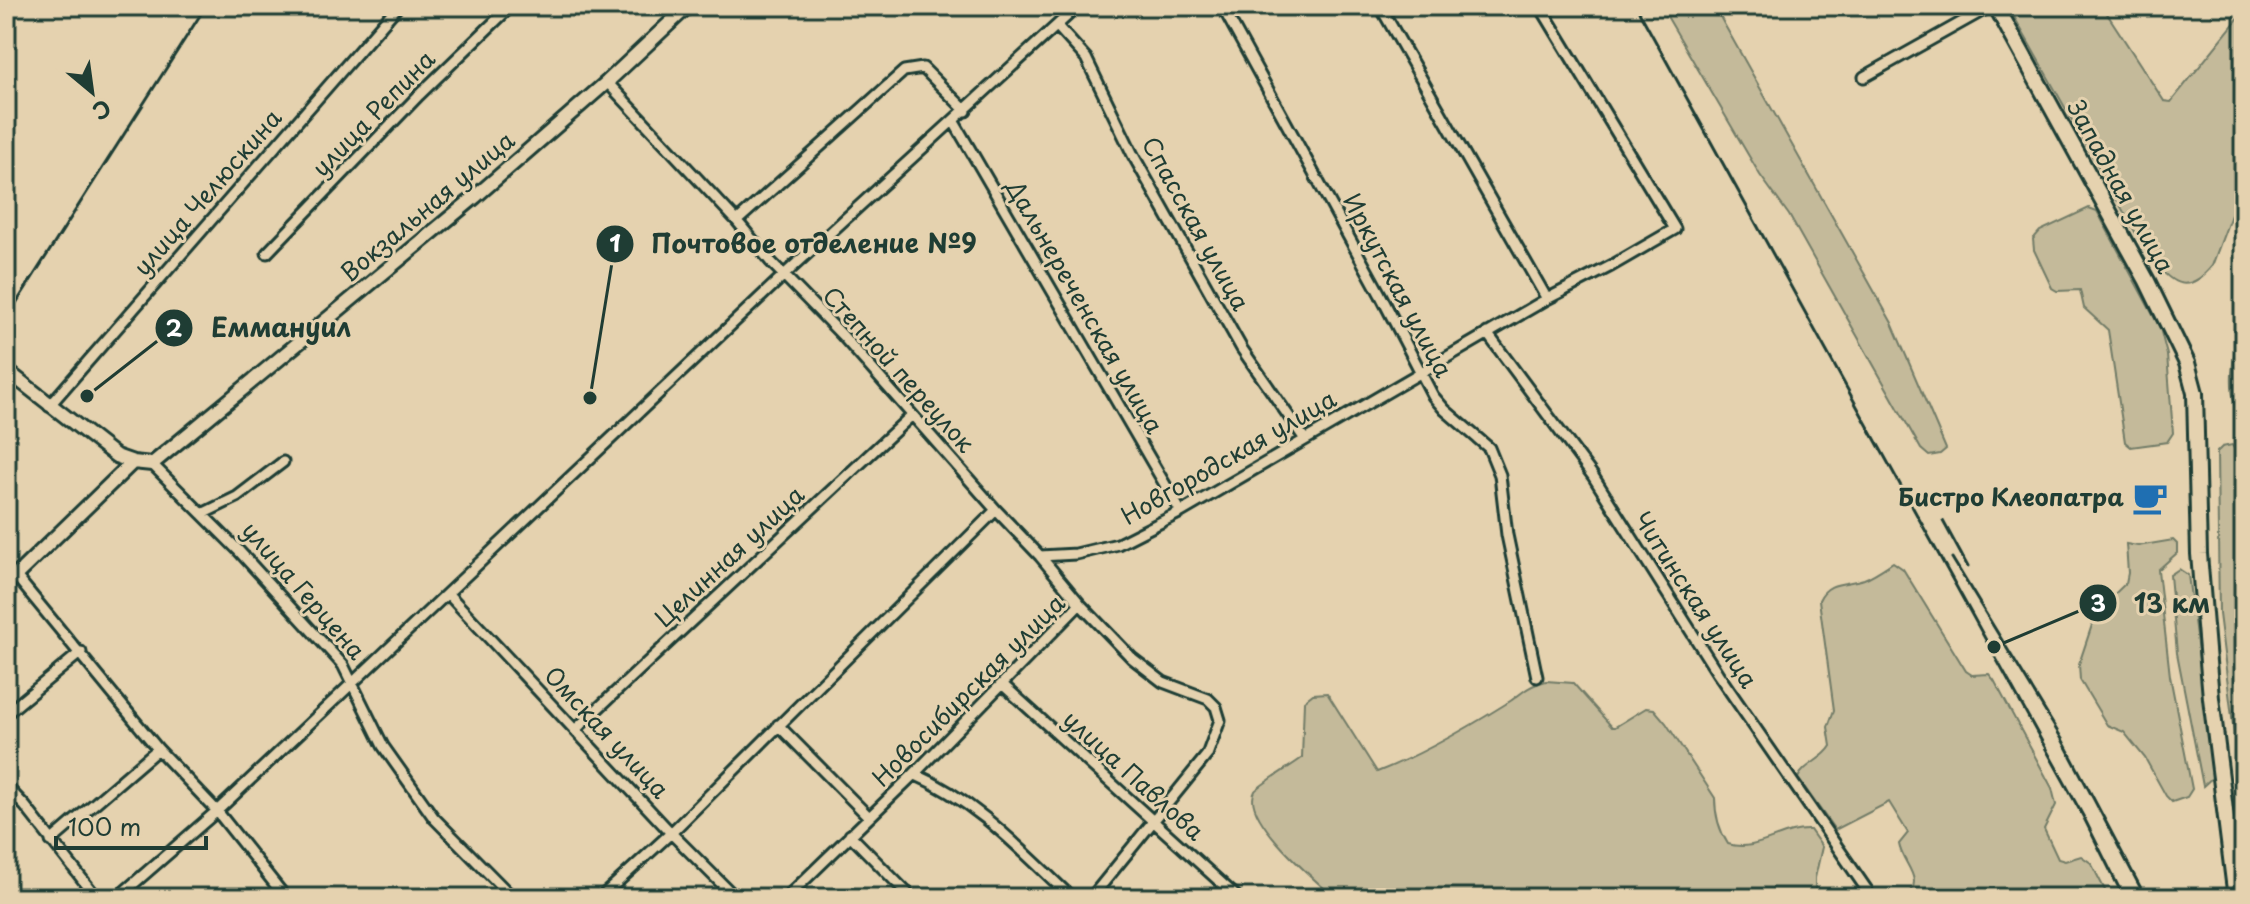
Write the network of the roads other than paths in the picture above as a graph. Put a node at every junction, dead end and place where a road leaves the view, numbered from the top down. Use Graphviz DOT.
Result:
graph roads {
  1 [pos="398,6"];
  2 [pos="511,6"];
  3 [pos="688,6"];
  4 [pos="1078,6"];
  5 [pos="1222,6"];
  6 [pos="1380,6"];
  7 [pos="1540,6"];
  8 [pos="1994,6"];
  9 [pos="1057,26"];
  10 [pos="1864,77"];
  11 [pos="607,82"];
  12 [pos="966,111"];
  13 [pos="954,122"];
  14 [pos="737,221"];
  15 [pos="267,253"];
  16 [pos="784,275"];
  17 [pos="1547,299"];
  18 [pos="1487,333"];
  19 [pos="6,370"];
  20 [pos="1420,372"];
  21 [pos="49,406"];
  22 [pos="912,415"];
  23 [pos="1304,438"];
  24 [pos="133,462"];
  25 [pos="283,462"];
  26 [pos="152,464"];
  27 [pos="996,510"];
  28 [pos="1181,512"];
  29 [pos="202,514"];
  30 [pos="1040,556"];
  31 [pos="11,581"];
  32 [pos="448,594"];
  33 [pos="1080,604"];
  34 [pos="81,652"];
  35 [pos="1537,677"];
  36 [pos="354,684"];
  37 [pos="1002,684"];
  38 [pos="6,714"];
  39 [pos="778,725"];
  40 [pos="576,729"];
  41 [pos="158,749"];
  42 [pos="914,774"];
  43 [pos="6,786"];
  44 [pos="217,811"];
  45 [pos="869,817"];
  46 [pos="1154,822"];
  47 [pos="671,833"];
  48 [pos="850,835"];
  49 [pos="51,841"];
  50 [pos="1867,890"];
  51 [pos="97,898"];
  52 [pos="117,898"];
  53 [pos="286,898"];
  54 [pos="513,898"];
  55 [pos="600,898"];
  56 [pos="736,898"];
  57 [pos="786,898"];
  58 [pos="912,898"];
  59 [pos="1072,898"];
  60 [pos="1091,898"];
  61 [pos="1238,898"];
  62 [pos="2236,898"];
  1 -- 21 [label="street, улица Челюскина"];
  2 -- 15 [label="street, улица Репина"];
  3 -- 11 [label="main road, Вокзальная улица"];
  4 -- 9 [label="street"];
  5 -- 20 [label="street, Иркутская улица"];
  6 -- 17 [label="street"];
  7 -- 17 [label="street, Новгородская улица"];
  8 -- 10 [label="street"];
  8 -- 62 [label="main road, Западная улица"];
  9 -- 12 [label="street"];
  9 -- 23 [label="street, Спасская улица"];
  11 -- 14 [label="street, Степной переулок"];
  11 -- 26 [label="main road, Вокзальная улица"];
  12 -- 13 [label="street"];
  12 -- 14 [label="street"];
  13 -- 16 [label="street"];
  13 -- 28 [label="street, Дальнереченская улица"];
  14 -- 16 [label="street, Степной переулок"];
  16 -- 22 [label="street, Степной переулок"];
  16 -- 32 [label="street"];
  17 -- 18 [label="street, Новгородская улица"];
  18 -- 20 [label="street, Новгородская улица"];
  18 -- 50 [label="street, Читинская улица"];
  19 -- 21 [label="main road"];
  20 -- 23 [label="street, Новгородская улица"];
  20 -- 35 [label="street, Иркутская улица"];
  21 -- 24 [label="main road"];
  22 -- 27 [label="street, Степной переулок"];
  22 -- 40 [label="street, Целинная улица"];
  23 -- 28 [label="street, Новгородская улица"];
  24 -- 26 [label="main road"];
  24 -- 31 [label="main road"];
  25 -- 29 [label="street"];
  26 -- 29 [label="street, улица Герцена"];
  27 -- 30 [label="street"];
  27 -- 39 [label="street"];
  28 -- 30 [label="street, Новгородская улица"];
  29 -- 36 [label="street, улица Герцена"];
  30 -- 33 [label="street"];
  31 -- 34 [label="street"];
  32 -- 36 [label="street"];
  32 -- 40 [label="street, Омская улица"];
  33 -- 37 [label="street, Новосибирская улица"];
  33 -- 46 [label="street, Новосибирская улица"];
  34 -- 38 [label="street"];
  34 -- 41 [label="street"];
  36 -- 44 [label="street"];
  36 -- 54 [label="street, улица Герцена"];
  37 -- 42 [label="street, Новосибирская улица"];
  37 -- 46 [label="street, улица Павлова"];
  39 -- 45 [label="street"];
  39 -- 47 [label="street"];
  40 -- 47 [label="street, Омская улица"];
  41 -- 44 [label="street"];
  41 -- 49 [label="street"];
  42 -- 45 [label="street, Новосибирская улица"];
  42 -- 59 [label="street"];
  43 -- 49 [label="street"];
  44 -- 52 [label="street"];
  44 -- 53 [label="street"];
  45 -- 48 [label="street, Новосибирская улица"];
  46 -- 60 [label="street"];
  46 -- 61 [label="street, улица Павлова"];
  47 -- 55 [label="street"];
  47 -- 56 [label="street, Омская улица"];
  48 -- 57 [label="street, Новосибирская улица"];
  48 -- 58 [label="street"];
  49 -- 51 [label="street"];
}
